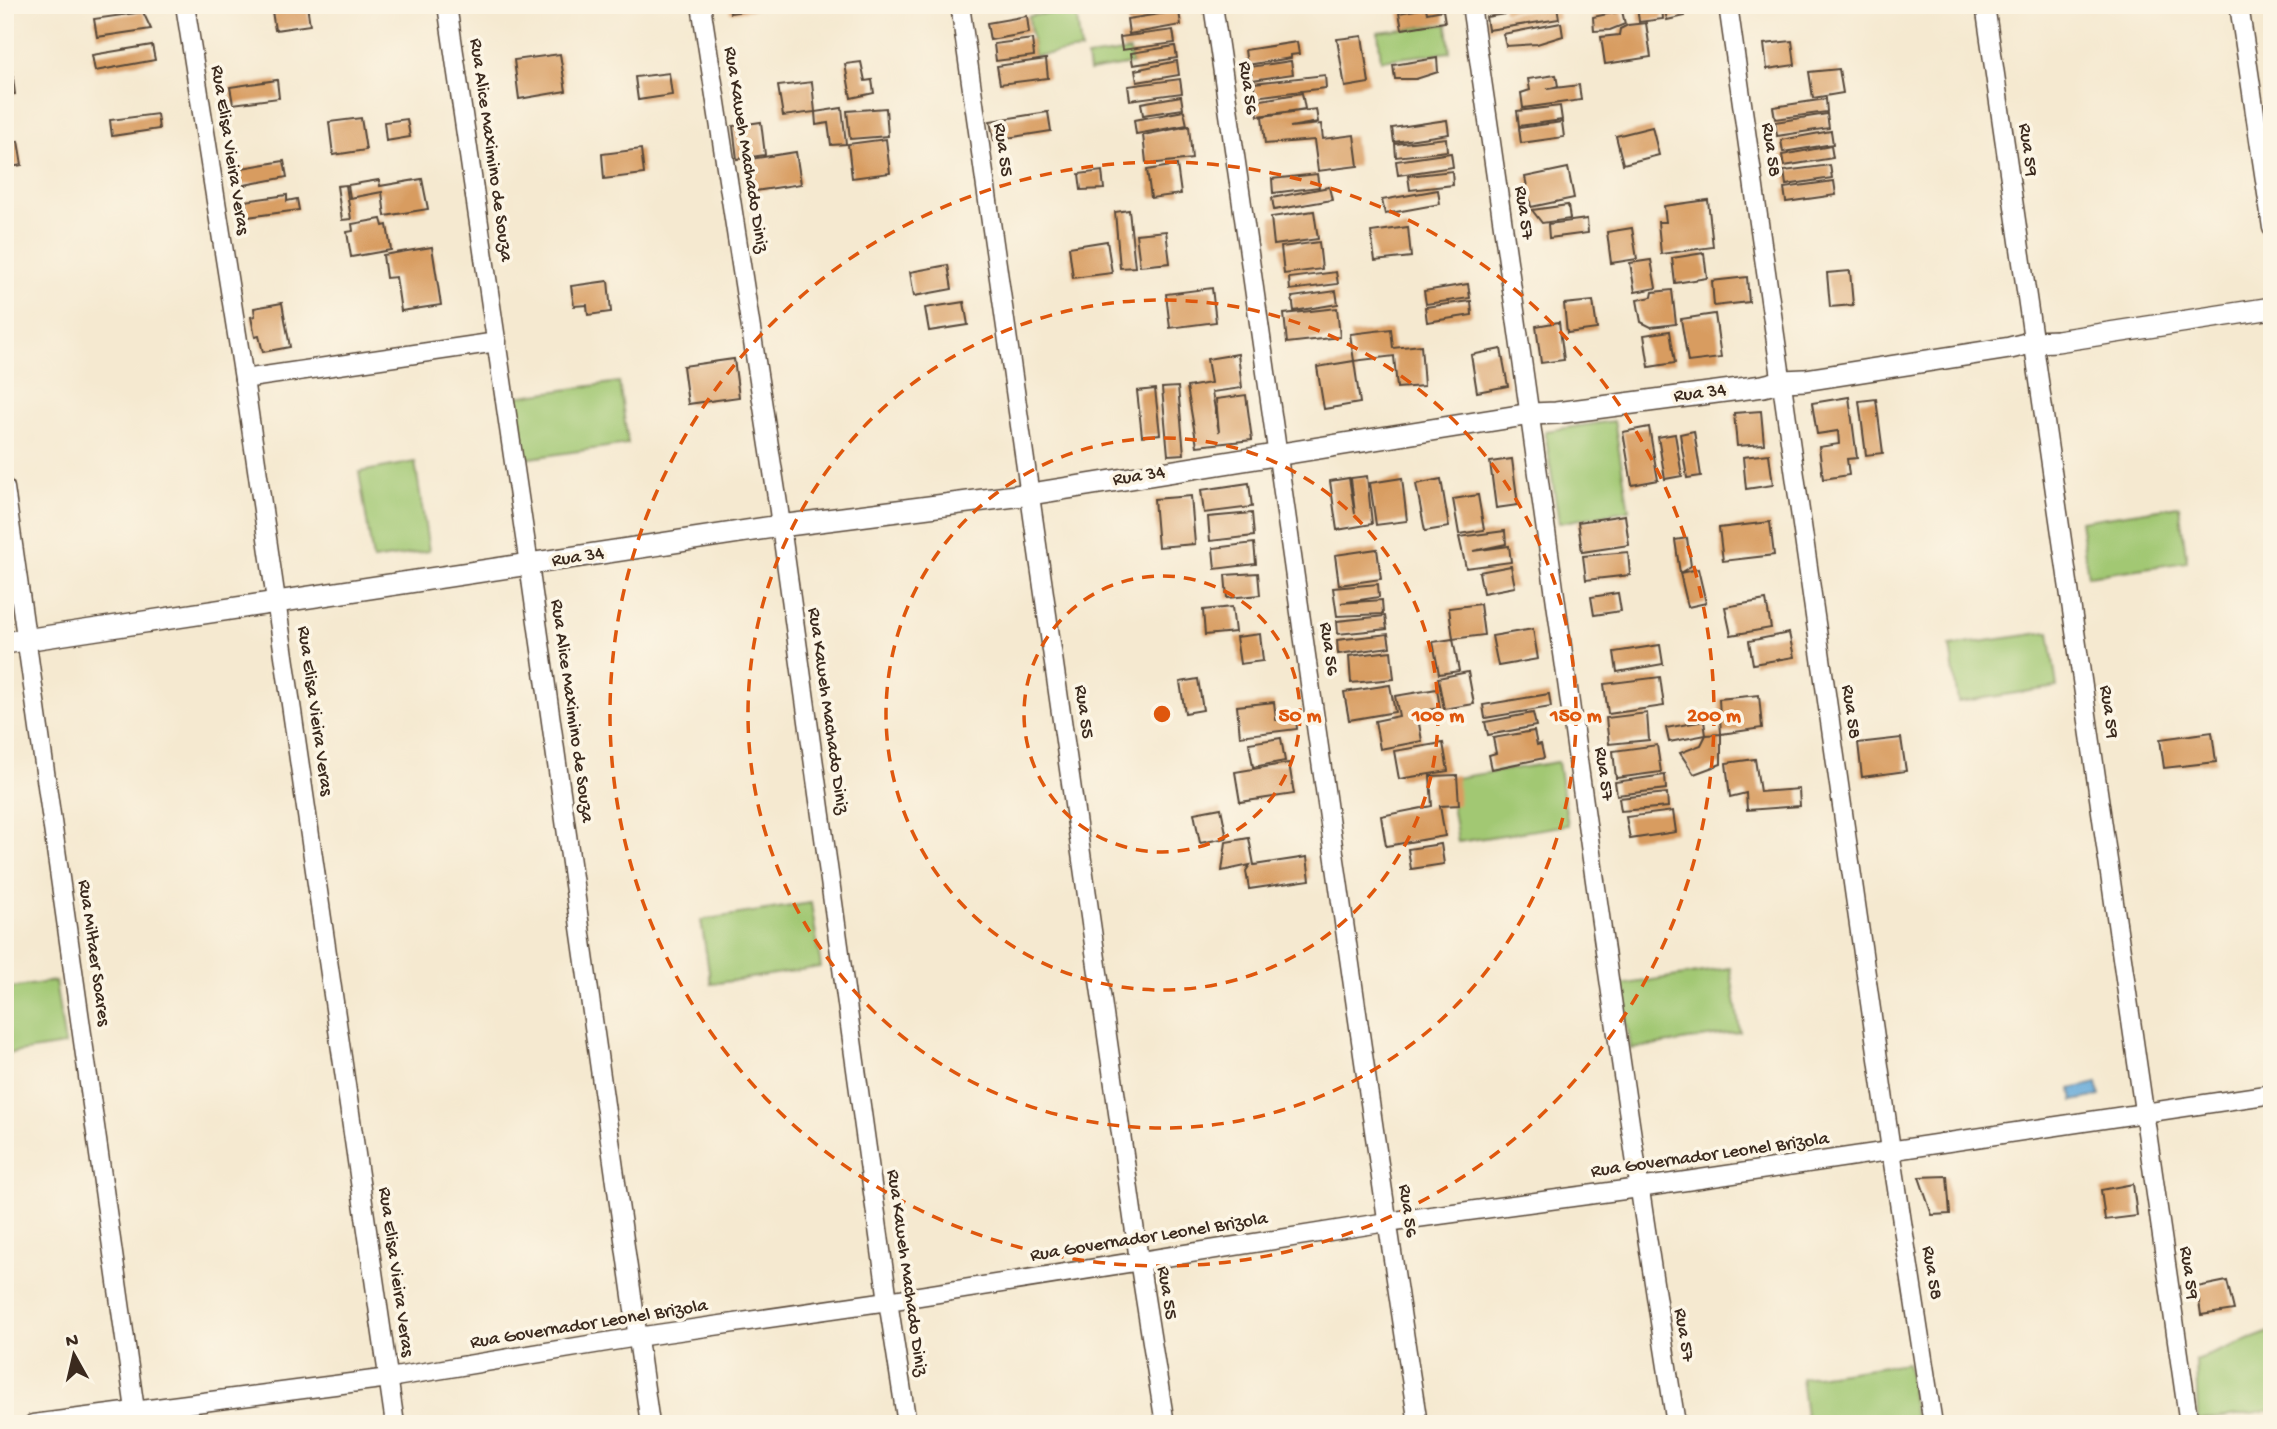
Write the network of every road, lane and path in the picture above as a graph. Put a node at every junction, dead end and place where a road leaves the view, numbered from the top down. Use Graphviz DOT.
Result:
graph roads {
  1 [pos="185,5"];
  2 [pos="447,5"];
  3 [pos="701,5"];
  4 [pos="960,5"];
  5 [pos="1213,5"];
  6 [pos="1471,5"];
  7 [pos="1728,5"];
  8 [pos="1985,5"];
  9 [pos="2239,5"];
  10 [pos="2272,228"];
  11 [pos="2272,308"];
  12 [pos="497,342"];
  13 [pos="2034,342"];
  14 [pos="244,379"];
  15 [pos="1783,381"];
  16 [pos="1531,414"];
  17 [pos="1279,453"];
  18 [pos="5,488"];
  19 [pos="1031,494"];
  20 [pos="780,526"];
  21 [pos="529,565"];
  22 [pos="277,604"];
  23 [pos="28,640"];
  24 [pos="5,643"];
  25 [pos="2272,1094"];
  26 [pos="2143,1112"];
  27 [pos="1891,1150"];
  28 [pos="1639,1188"];
  29 [pos="1387,1222"];
  30 [pos="1139,1260"];
  31 [pos="888,1301"];
  32 [pos="637,1337"];
  33 [pos="389,1378"];
  34 [pos="136,1417"];
  35 [pos="33,1424"];
  36 [pos="395,1424"];
  37 [pos="650,1424"];
  38 [pos="907,1424"];
  39 [pos="1165,1424"];
  40 [pos="1418,1424"];
  41 [pos="1676,1424"];
  42 [pos="1933,1424"];
  43 [pos="2189,1424"];
  1 -- 14 [label="street, Rua Elisa Vieira Veras"];
  2 -- 12 [label="street, Rua Alice Maximino de Souza"];
  3 -- 20 [label="street, Rua Kaweh Machado Diniz"];
  4 -- 19 [label="street, Rua 55"];
  5 -- 17 [label="street, Rua 56"];
  6 -- 16 [label="street, Rua 57"];
  7 -- 15 [label="street, Rua 58"];
  8 -- 13 [label="street, Rua 59"];
  9 -- 10 [label="street"];
  11 -- 13 [label="street, Rua 34"];
  12 -- 14 [label="street"];
  12 -- 21 [label="street, Rua Alice Maximino de Souza"];
  13 -- 15 [label="street, Rua 34"];
  13 -- 26 [label="street, Rua 59"];
  14 -- 22 [label="street, Rua Elisa Vieira Veras"];
  15 -- 16 [label="street, Rua 34"];
  15 -- 27 [label="street, Rua 58"];
  16 -- 17 [label="street, Rua 34"];
  16 -- 28 [label="street, Rua 57"];
  17 -- 19 [label="street, Rua 34"];
  17 -- 29 [label="street, Rua 56"];
  18 -- 23 [label="street, Rua Miltaer Soares"];
  19 -- 20 [label="street, Rua 34"];
  19 -- 30 [label="street, Rua 55"];
  20 -- 21 [label="street, Rua 34"];
  20 -- 31 [label="street, Rua Kaweh Machado Diniz"];
  21 -- 22 [label="street, Rua 34"];
  21 -- 32 [label="street, Rua Alice Maximino de Souza"];
  22 -- 23 [label="street, Rua 34"];
  22 -- 33 [label="street, Rua Elisa Vieira Veras"];
  23 -- 24 [label="street, Rua 34"];
  23 -- 34 [label="street, Rua Miltaer Soares"];
  25 -- 26 [label="street, Rua Governador Leonel Brizola"];
  26 -- 27 [label="street, Rua Governador Leonel Brizola"];
  26 -- 43 [label="street, Rua 59"];
  27 -- 28 [label="street, Rua Governador Leonel Brizola"];
  27 -- 42 [label="street, Rua 58"];
  28 -- 29 [label="street, Rua Governador Leonel Brizola"];
  28 -- 41 [label="street, Rua 57"];
  29 -- 30 [label="street, Rua Governador Leonel Brizola"];
  29 -- 40 [label="street, Rua 56"];
  30 -- 31 [label="street, Rua Governador Leonel Brizola"];
  30 -- 39 [label="street, Rua 55"];
  31 -- 32 [label="street, Rua Governador Leonel Brizola"];
  31 -- 38 [label="street, Rua Kaweh Machado Diniz"];
  32 -- 33 [label="street, Rua Governador Leonel Brizola"];
  32 -- 37 [label="street, Rua Alice Maximino de Souza"];
  33 -- 34 [label="street, Rua Governador Leonel Brizola"];
  33 -- 36 [label="street, Rua Elisa Vieira Veras"];
  34 -- 35 [label="street, Rua Governador Leonel Brizola"];
}
